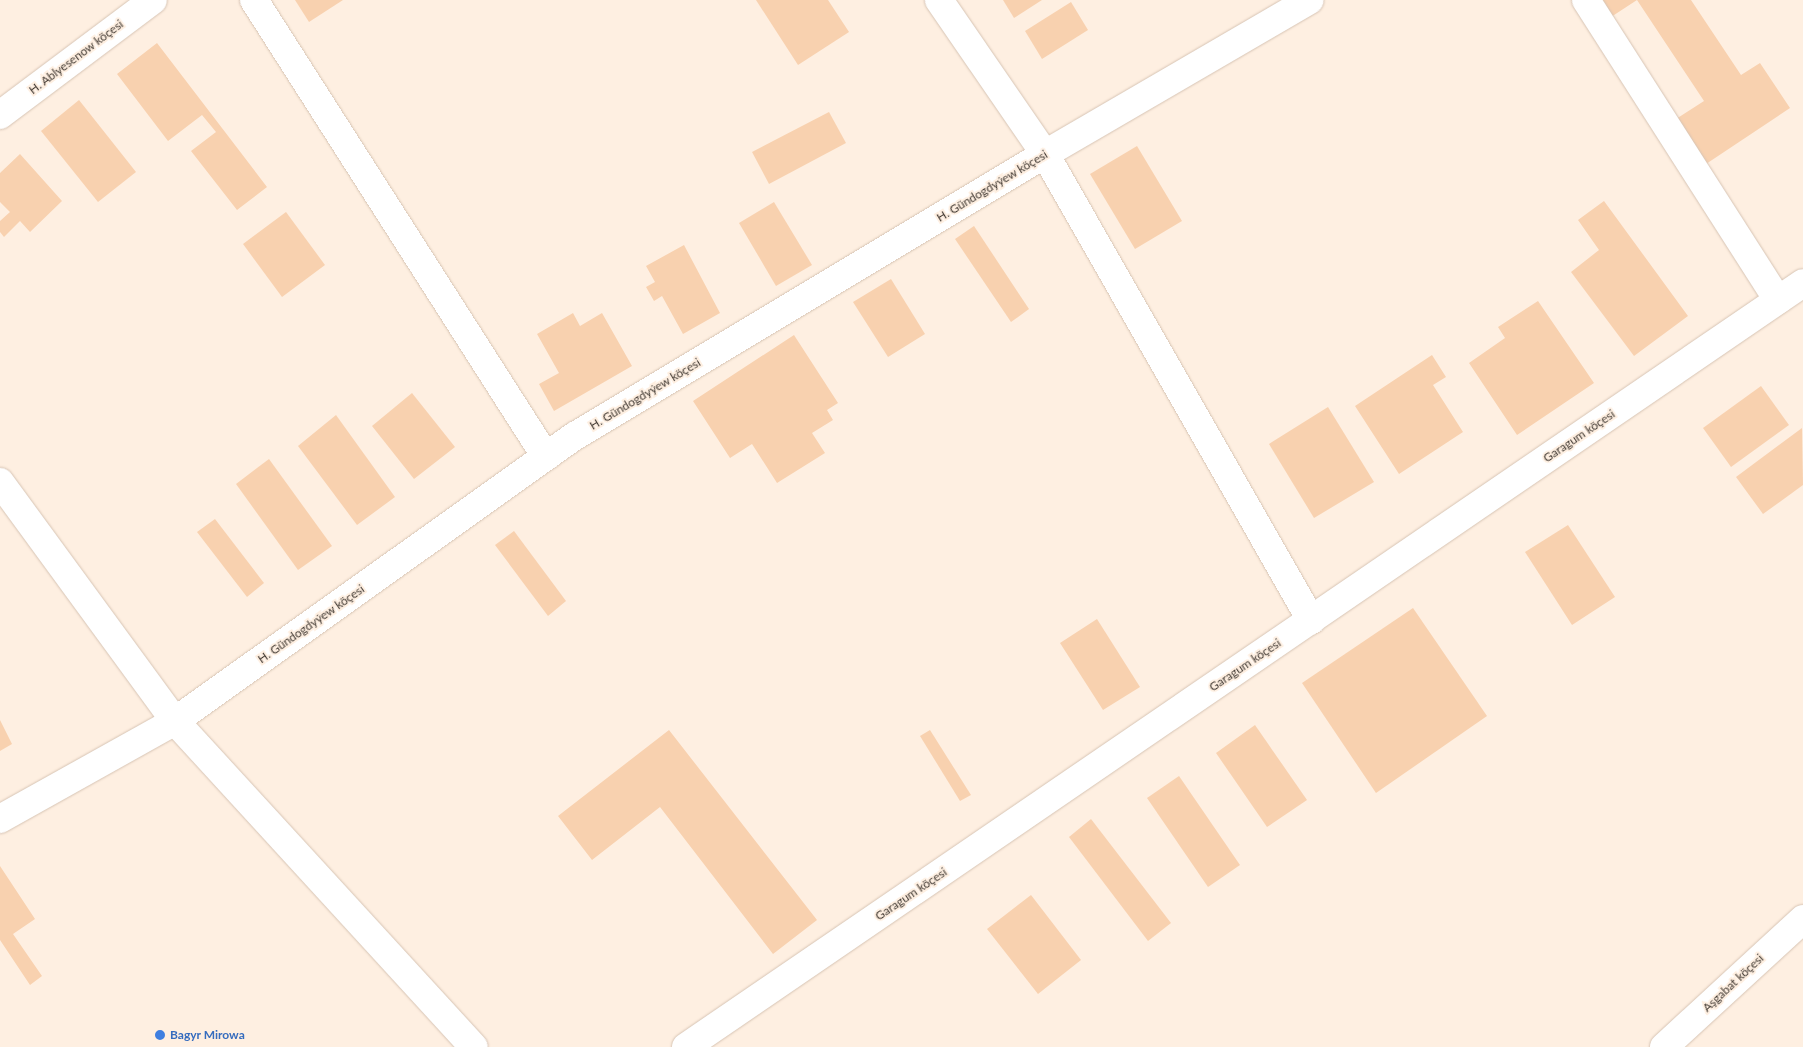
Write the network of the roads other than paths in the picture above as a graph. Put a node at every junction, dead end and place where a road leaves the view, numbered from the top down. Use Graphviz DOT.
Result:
graph roads {
  1 [pos="153,0"];
  2 [pos="254,0"];
  3 [pos="938,0"];
  4 [pos="1310,0"];
  5 [pos="1586,0"];
  6 [pos="0,115"];
  7 [pos="1045,154"];
  8 [pos="1803,283"];
  9 [pos="1778,300"];
  10 [pos="546,457"];
  11 [pos="0,482"];
  12 [pos="1310,620"];
  13 [pos="175,721"];
  14 [pos="0,819"];
  15 [pos="1803,919"];
  16 [pos="474,1047"];
  17 [pos="686,1047"];
  18 [pos="1664,1047"];
  1 -- 6 [label="street, H. Ablyesenow köçesi"];
  2 -- 10 [label="street"];
  3 -- 7 [label="street"];
  4 -- 7 [label="street, H. Gündogdyýew köçesi"];
  5 -- 9 [label="street"];
  7 -- 10 [label="street, H. Gündogdyýew köçesi"];
  7 -- 12 [label="street"];
  8 -- 9 [label="street, Garagum köçesi"];
  9 -- 12 [label="street, Garagum köçesi"];
  10 -- 13 [label="street, H. Gündogdyýew köçesi"];
  11 -- 13 [label="street"];
  12 -- 17 [label="street, Garagum köçesi"];
  13 -- 14 [label="street, H. Gündogdyýew köçesi"];
  13 -- 16 [label="street"];
  15 -- 18 [label="street, Aşgabat köçesi"];
}
